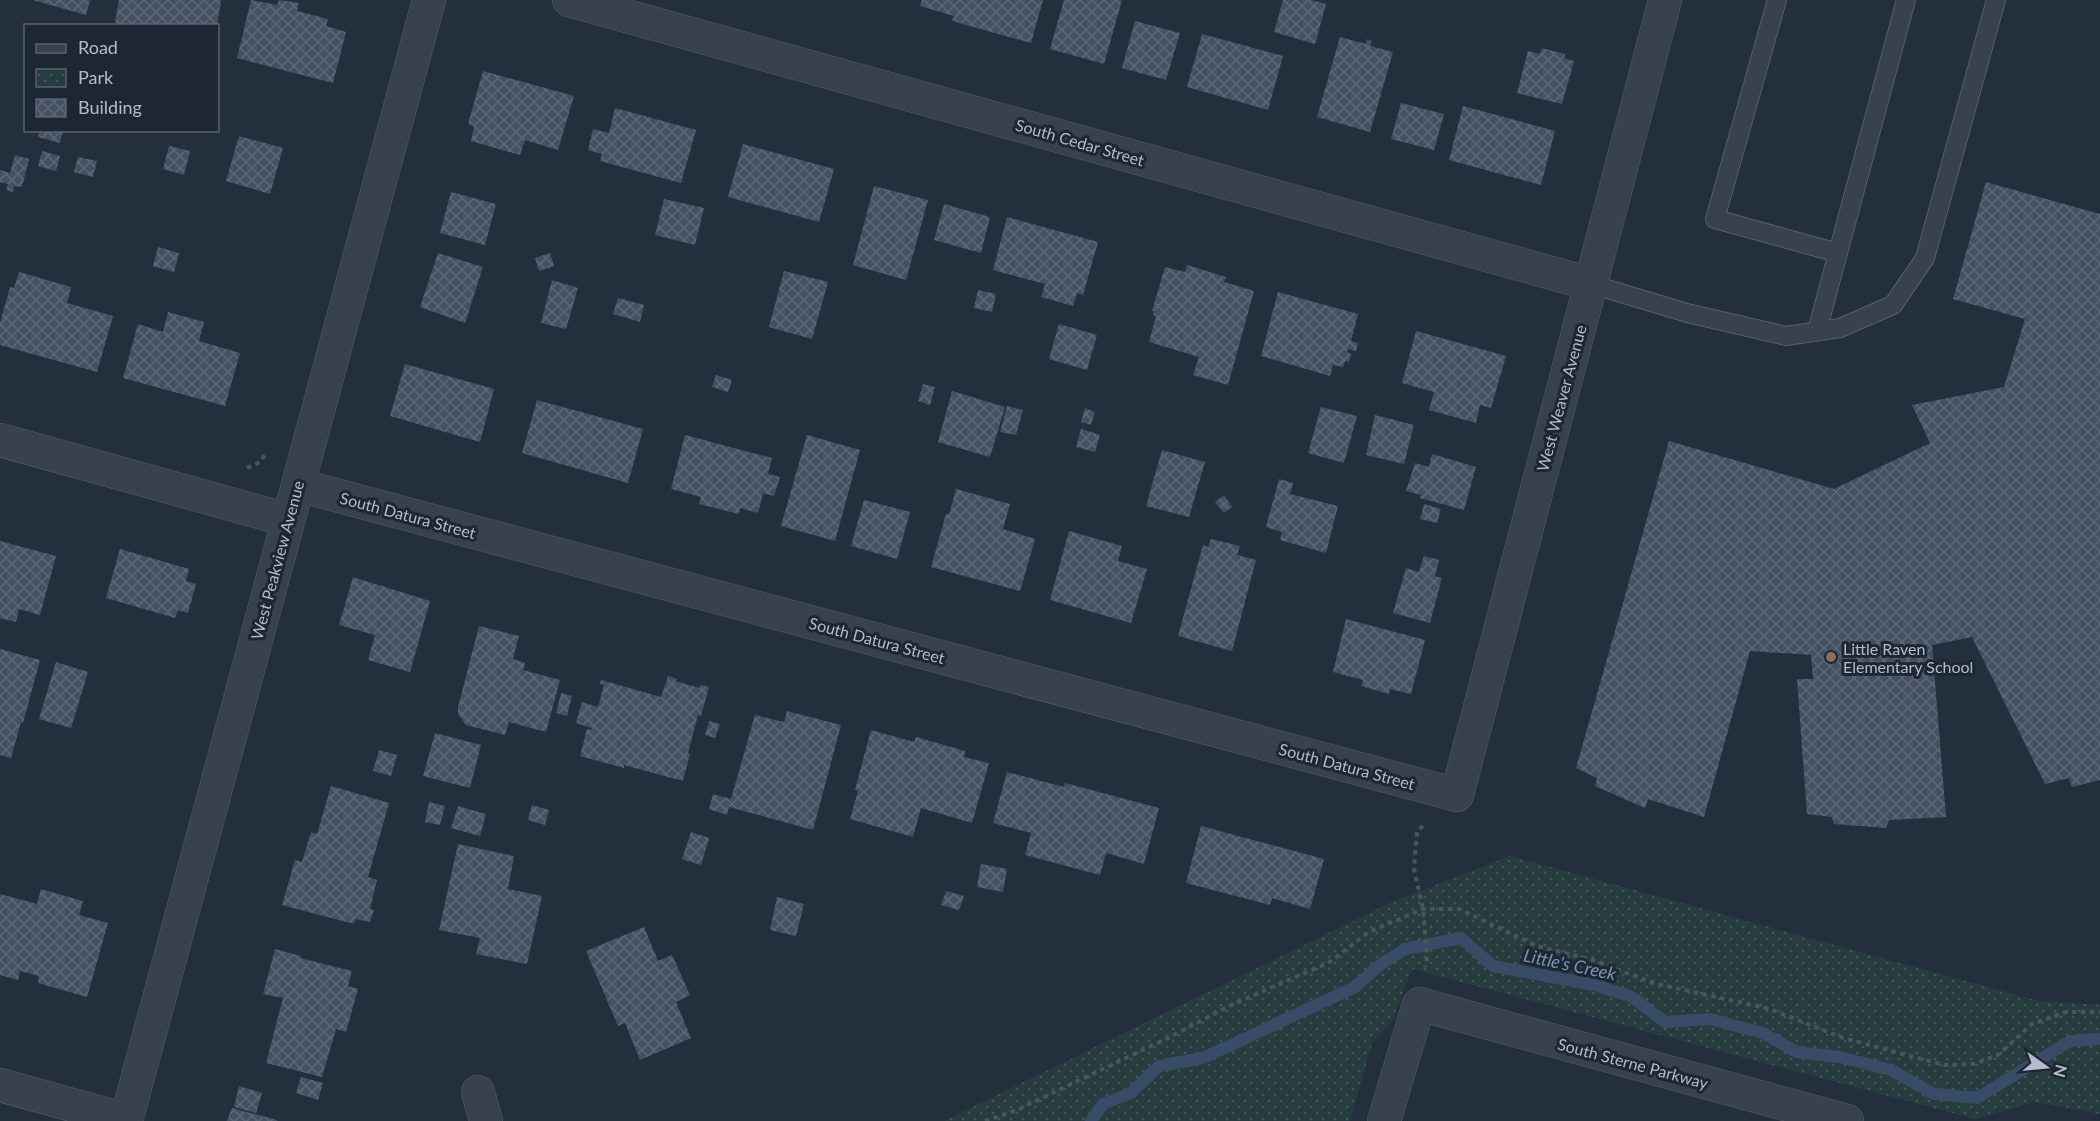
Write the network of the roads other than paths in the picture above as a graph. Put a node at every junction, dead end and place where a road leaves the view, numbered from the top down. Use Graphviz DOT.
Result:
graph roads {
  1 [pos="429,0"];
  2 [pos="569,0"];
  3 [pos="1665,0"];
  4 [pos="1778,0"];
  5 [pos="1906,0"];
  6 [pos="1996,0"];
  7 [pos="1838,253"];
  8 [pos="1591,284"];
  9 [pos="1817,332"];
  10 [pos="0,440"];
  11 [pos="298,485"];
  12 [pos="288,520"];
  13 [pos="1457,795"];
  14 [pos="0,1085"];
  15 [pos="126,1121"];
  16 [pos="1384,1121"];
  17 [pos="1846,1121"];
  1 -- 11 [label="street, West Peakview Avenue"];
  2 -- 8 [label="street, South Cedar Street"];
  3 -- 8 [label="street, West Weaver Avenue"];
  4 -- 7 [label="lane"];
  5 -- 7 [label="lane"];
  6 -- 9 [label="lane"];
  7 -- 9 [label="lane"];
  8 -- 9 [label="lane"];
  8 -- 13 [label="street, West Weaver Avenue"];
  10 -- 12 [label="street"];
  11 -- 12 [label="street, West Peakview Avenue"];
  11 -- 13 [label="street, South Datura Street"];
  12 -- 15 [label="street, West Peakview Avenue"];
  14 -- 15 [label="street"];
  16 -- 17 [label="street, South Sterne Parkway"];
}
